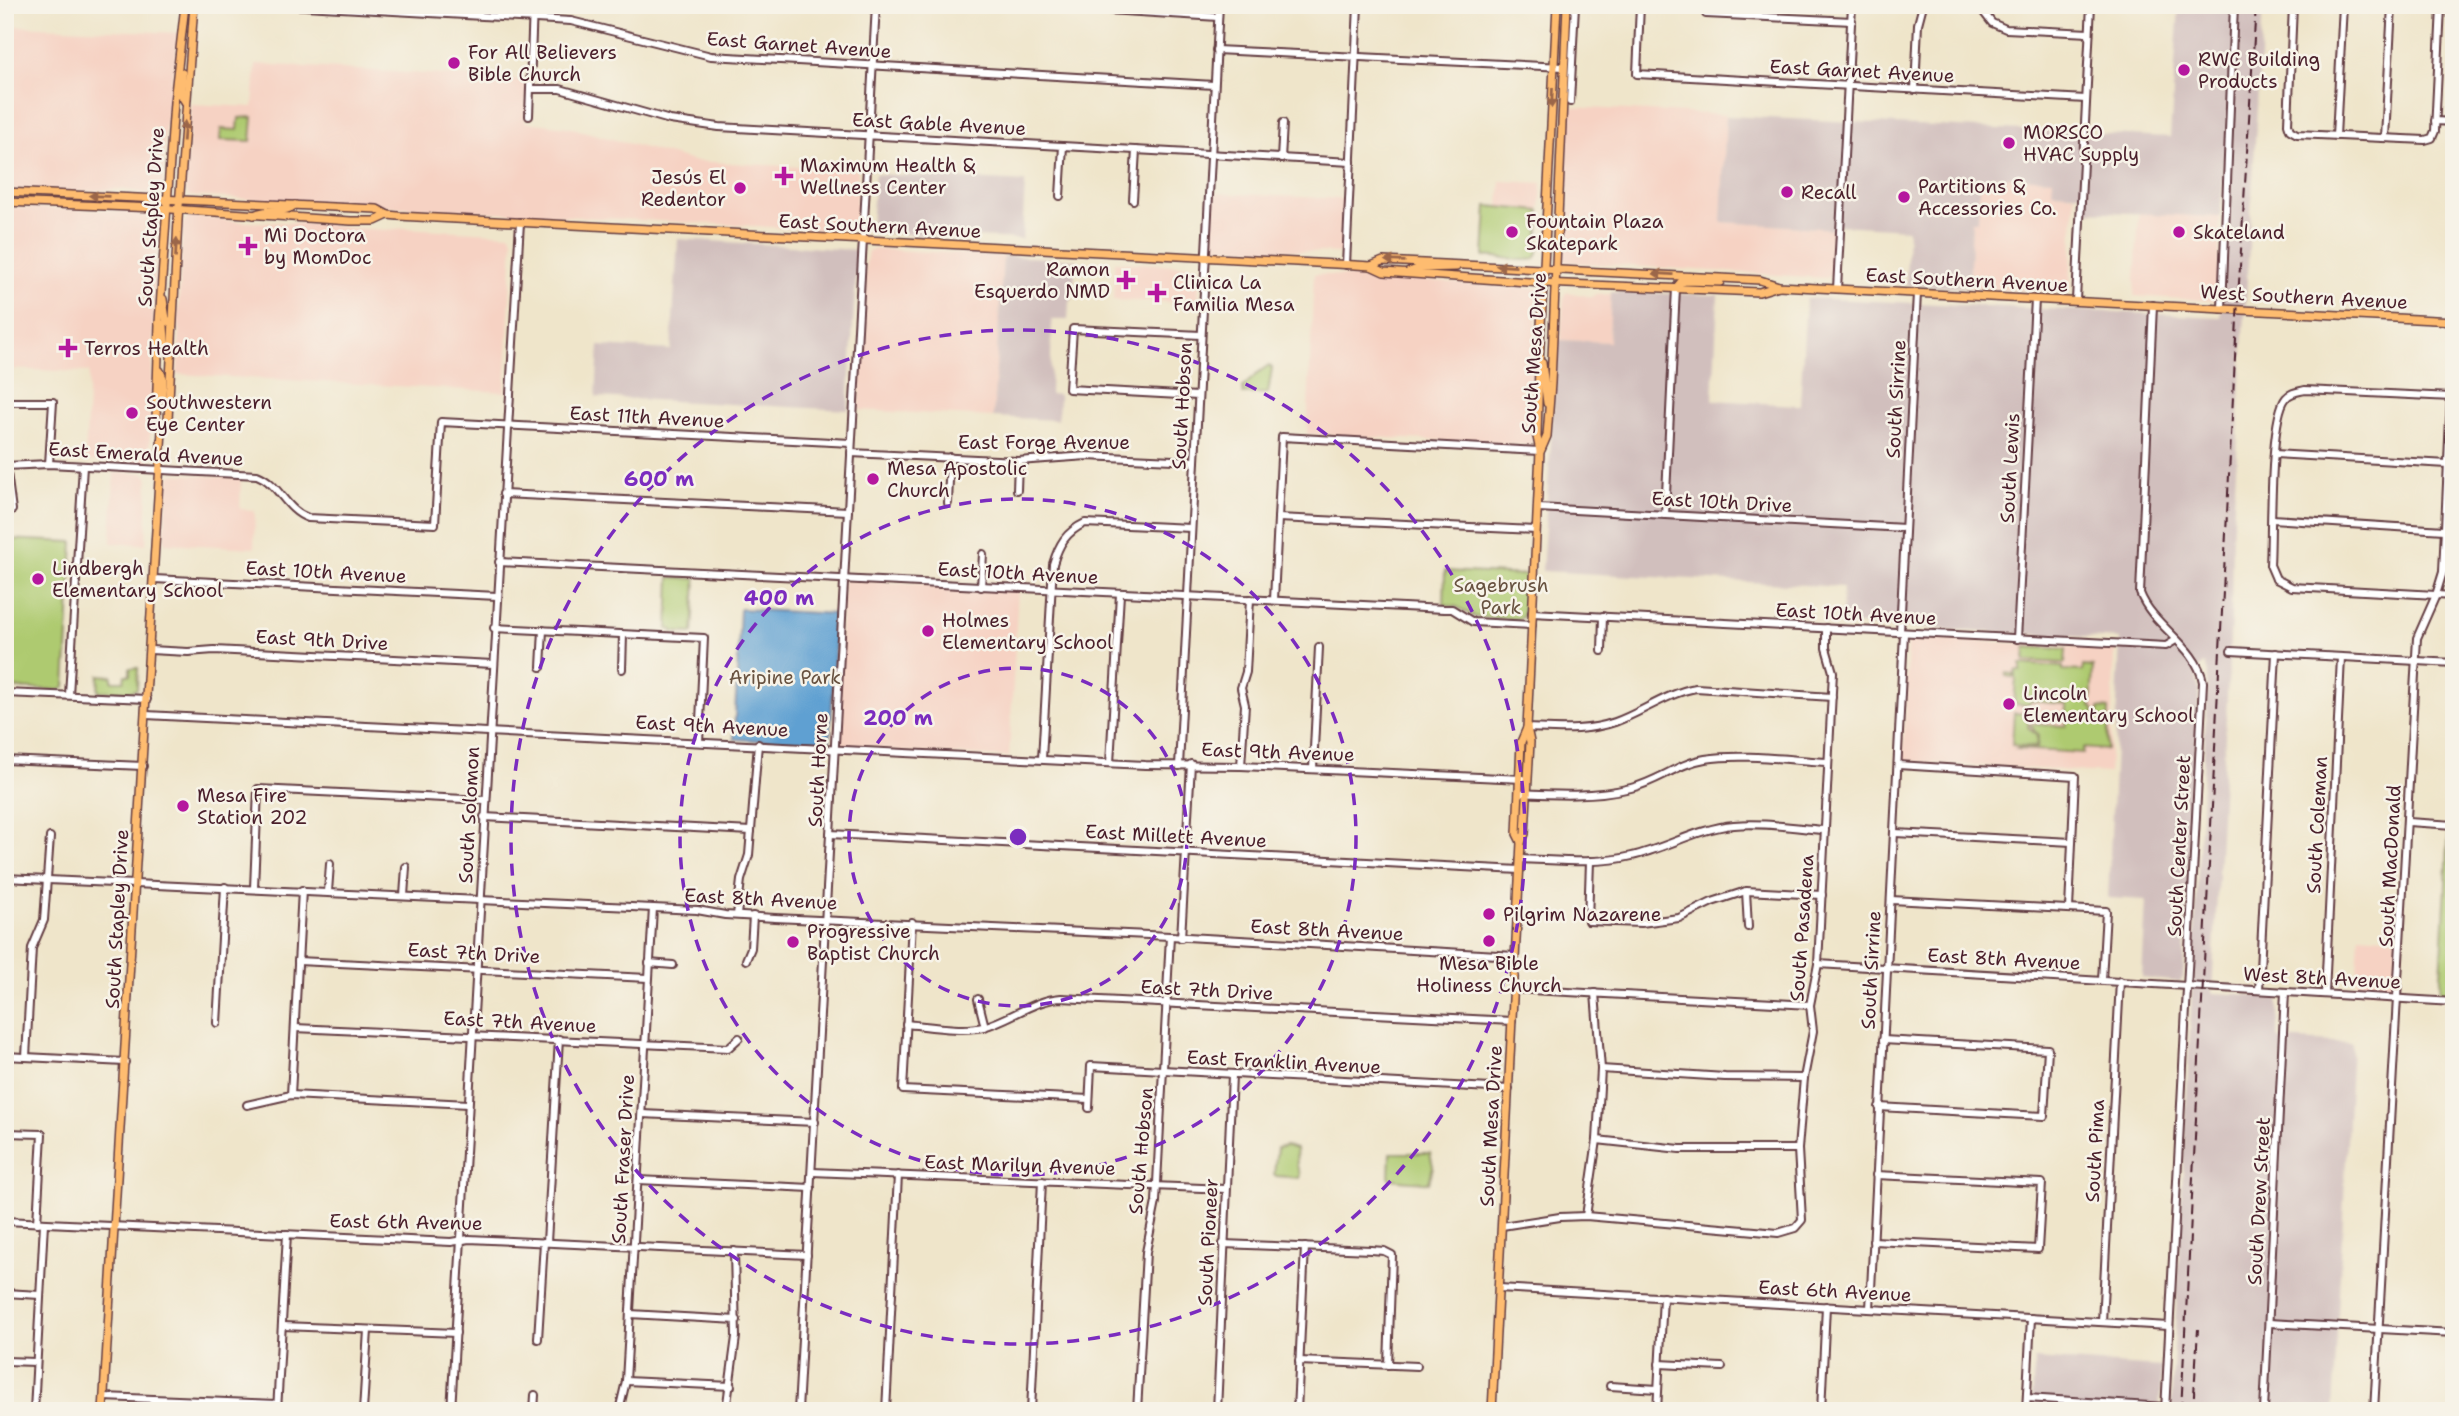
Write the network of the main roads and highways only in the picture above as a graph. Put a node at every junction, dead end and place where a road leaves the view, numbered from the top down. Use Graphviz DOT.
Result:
graph roads {
  1 [pos="185,5"];
  2 [pos="194,5"];
  3 [pos="1557,5"];
  4 [pos="1567,5"];
  5 [pos="178,72"];
  6 [pos="186,104"];
  7 [pos="5,192"];
  8 [pos="51,194"];
  9 [pos="167,198"];
  10 [pos="180,199"];
  11 [pos="5,202"];
  12 [pos="15,203"];
  13 [pos="295,205"];
  14 [pos="346,208"];
  15 [pos="167,209"];
  16 [pos="178,210"];
  17 [pos="254,215"];
  18 [pos="388,215"];
  19 [pos="295,218"];
  20 [pos="1462,264"];
  21 [pos="1371,266"];
  22 [pos="1543,267"];
  23 [pos="1556,268"];
  24 [pos="1404,274"];
  25 [pos="1730,278"];
  26 [pos="1543,283"];
  27 [pos="1556,283"];
  28 [pos="1779,286"];
  29 [pos="1676,288"];
  30 [pos="162,295"];
  31 [pos="2153,305"];
  32 [pos="2454,321"];
  33 [pos="159,323"];
  34 [pos="172,324"];
  35 [pos="170,351"];
  36 [pos="1539,355"];
  37 [pos="158,368"];
  38 [pos="169,400"];
  39 [pos="1549,407"];
  40 [pos="162,430"];
  41 [pos="1540,451"];
  42 [pos="103,1411"];
  43 [pos="1492,1411"];
  1 -- 5 [label="main road, South Stapley Drive"];
  2 -- 6 [label="main road, South Stapley Drive"];
  3 -- 22 [label="main road, South Mesa Drive, one-way"];
  4 -- 23 [label="main road, South Mesa Drive"];
  5 -- 6 [label="main road"];
  5 -- 9 [label="main road, South Stapley Drive"];
  10 -- 6 [label="main road, South Stapley Drive, one-way"];
  7 -- 8 [label="main road, East Southern Avenue"];
  9 -- 8 [label="main road, East Southern Avenue, one-way"];
  8 -- 12 [label="main road"];
  9 -- 10 [label="main road, East Southern Avenue"];
  9 -- 15 [label="main road, South Stapley Drive"];
  10 -- 13 [label="main road, East Southern Avenue"];
  10 -- 16 [label="main road, South Stapley Drive"];
  11 -- 12 [label="main road, East Southern Avenue"];
  12 -- 15 [label="main road, East Southern Avenue"];
  13 -- 14 [label="main road, East Southern Avenue"];
  13 -- 17 [label="main road"];
  14 -- 18 [label="main road, East Southern Avenue"];
  14 -- 19 [label="main road"];
  15 -- 16 [label="main road, East Southern Avenue"];
  15 -- 30 [label="main road, South Stapley Drive"];
  16 -- 17 [label="main road, East Southern Avenue"];
  34 -- 16 [label="main road, South Stapley Drive, one-way"];
  17 -- 19 [label="main road, East Southern Avenue"];
  18 -- 19 [label="main road, East Southern Avenue"];
  18 -- 21 [label="main road, East Southern Avenue"];
  20 -- 21 [label="main road, East Southern Avenue, one-way"];
  22 -- 20 [label="main road, East Southern Avenue, one-way"];
  20 -- 24 [label="main road"];
  21 -- 24 [label="main road, East Southern Avenue"];
  22 -- 23 [label="main road, East Southern Avenue"];
  22 -- 26 [label="main road, South Mesa Drive"];
  25 -- 23 [label="main road, East Southern Avenue, one-way"];
  23 -- 27 [label="main road, South Mesa Drive"];
  24 -- 26 [label="main road, East Southern Avenue"];
  25 -- 28 [label="main road, East Southern Avenue"];
  25 -- 29 [label="main road"];
  26 -- 27 [label="main road, East Southern Avenue"];
  26 -- 36 [label="main road, South Mesa Drive"];
  27 -- 29 [label="main road, East Southern Avenue"];
  27 -- 39 [label="main road, South Mesa Drive"];
  28 -- 29 [label="main road, East Southern Avenue"];
  28 -- 31 [label="main road, East Southern Avenue"];
  30 -- 33 [label="main road, South Stapley Drive"];
  30 -- 34 [label="main road"];
  31 -- 32 [label="main road, West Southern Avenue"];
  33 -- 35 [label="main road"];
  33 -- 37 [label="main road, South Stapley Drive"];
  34 -- 35 [label="main road, South Stapley Drive"];
  35 -- 38 [label="main road, South Stapley Drive"];
  36 -- 39 [label="main road"];
  36 -- 41 [label="main road, South Mesa Drive"];
  37 -- 38 [label="main road"];
  37 -- 40 [label="main road, South Stapley Drive"];
  38 -- 40 [label="main road, South Stapley Drive"];
  39 -- 41 [label="main road, South Mesa Drive"];
  40 -- 42 [label="main road, South Stapley Drive"];
  41 -- 43 [label="main road, South Mesa Drive"];
}
